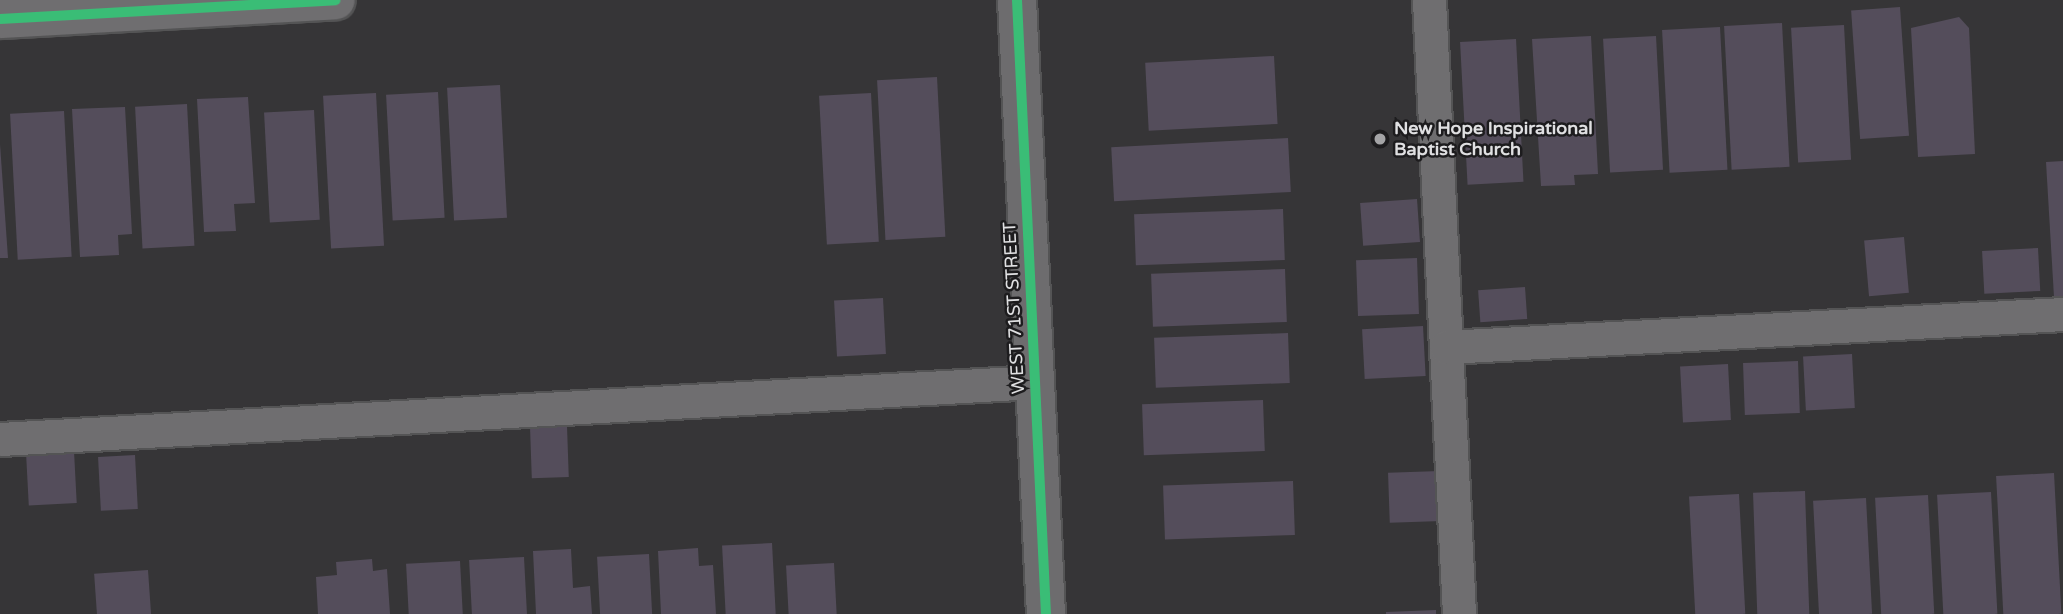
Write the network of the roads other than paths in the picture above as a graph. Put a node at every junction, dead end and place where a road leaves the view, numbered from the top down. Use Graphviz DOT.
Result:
graph roads {
  1 [pos="335,0"];
  2 [pos="1017,0"];
  3 [pos="1429,0"];
  4 [pos="0,19"];
  5 [pos="2063,314"];
  6 [pos="1446,347"];
  7 [pos="1035,382"];
  8 [pos="0,439"];
  9 [pos="1046,614"];
  10 [pos="1459,614"];
  1 -- 4 [label="street"];
  2 -- 7 [label="main road, WEST 71ST STREET"];
  3 -- 6 [label="lane"];
  5 -- 6 [label="lane"];
  6 -- 10 [label="lane"];
  7 -- 8 [label="lane"];
  7 -- 9 [label="main road, WEST 71ST STREET"];
}
